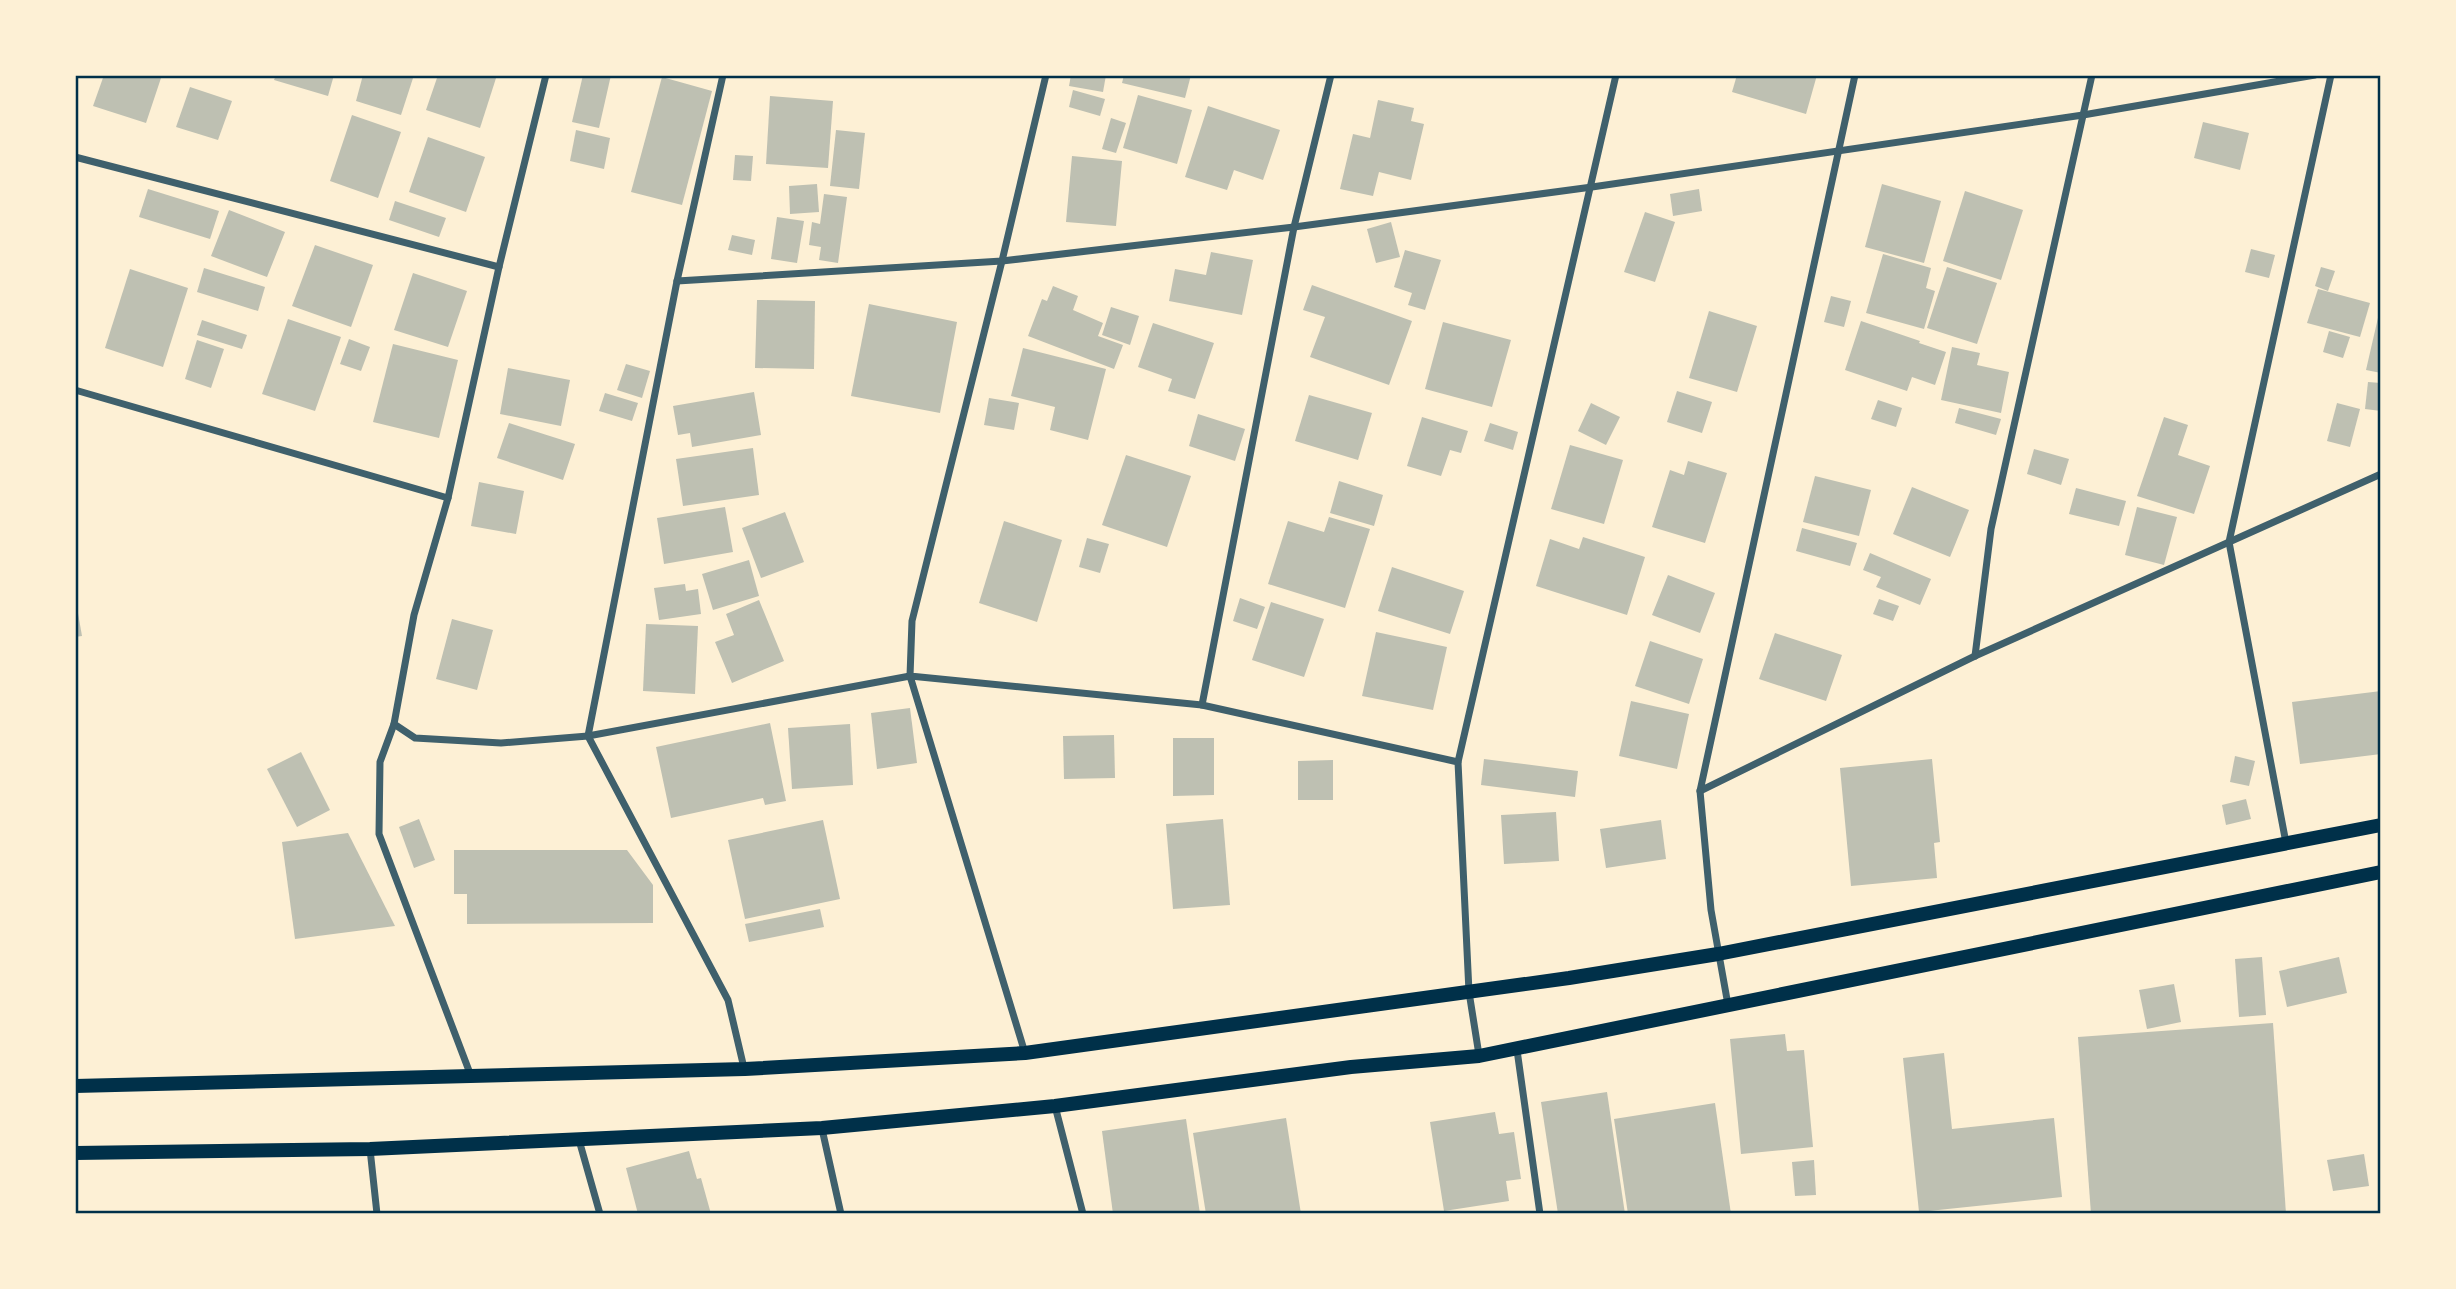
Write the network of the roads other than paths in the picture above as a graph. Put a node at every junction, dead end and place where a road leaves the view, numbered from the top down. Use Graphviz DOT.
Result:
graph roads {
  1 [pos="546,75"];
  2 [pos="723,75"];
  3 [pos="1046,75"];
  4 [pos="1331,75"];
  5 [pos="1616,75"];
  6 [pos="1856,75"];
  7 [pos="2092,75"];
  8 [pos="2315,75"];
  9 [pos="2331,75"];
  10 [pos="2083,115"];
  11 [pos="1838,149"];
  12 [pos="75,157"];
  13 [pos="1592,187"];
  14 [pos="1294,227"];
  15 [pos="1002,261"];
  16 [pos="499,267"];
  17 [pos="677,281"];
  18 [pos="75,390"];
  19 [pos="2381,474"];
  20 [pos="448,498"];
  21 [pos="2229,542"];
  22 [pos="1975,656"];
  23 [pos="910,676"];
  24 [pos="1202,705"];
  25 [pos="394,723"];
  26 [pos="588,736"];
  27 [pos="1458,762"];
  28 [pos="1700,791"];
  29 [pos="2381,825"];
  30 [pos="2286,843"];
  31 [pos="2381,872"];
  32 [pos="1718,954"];
  33 [pos="1469,992"];
  34 [pos="1728,1007"];
  35 [pos="1517,1050"];
  36 [pos="1026,1053"];
  37 [pos="1479,1056"];
  38 [pos="745,1069"];
  39 [pos="471,1076"];
  40 [pos="75,1086"];
  41 [pos="1055,1106"];
  42 [pos="822,1128"];
  43 [pos="579,1140"];
  44 [pos="370,1149"];
  45 [pos="75,1153"];
  46 [pos="377,1214"];
  47 [pos="600,1214"];
  48 [pos="841,1214"];
  49 [pos="1083,1214"];
  50 [pos="1541,1214"];
  1 -- 16 [label="street"];
  2 -- 17 [label="street"];
  3 -- 15 [label="street"];
  4 -- 14 [label="street"];
  5 -- 13 [label="street"];
  6 -- 11 [label="street"];
  7 -- 10 [label="street"];
  8 -- 10 [label="street"];
  9 -- 21 [label="street"];
  10 -- 11 [label="street"];
  10 -- 22 [label="street"];
  11 -- 13 [label="street"];
  11 -- 28 [label="street"];
  12 -- 16 [label="street"];
  13 -- 14 [label="street"];
  13 -- 27 [label="street"];
  14 -- 15 [label="street"];
  14 -- 24 [label="street"];
  15 -- 17 [label="street"];
  15 -- 23 [label="street"];
  16 -- 20 [label="street"];
  17 -- 26 [label="street"];
  18 -- 20 [label="street"];
  19 -- 21 [label="street"];
  20 -- 25 [label="street"];
  21 -- 22 [label="street"];
  21 -- 30 [label="street"];
  22 -- 28 [label="street"];
  23 -- 24 [label="street"];
  23 -- 26 [label="street"];
  23 -- 36 [label="street"];
  24 -- 27 [label="street"];
  25 -- 26 [label="street"];
  25 -- 39 [label="street"];
  26 -- 38 [label="street"];
  27 -- 33 [label="street"];
  28 -- 32 [label="street"];
  29 -- 30 [label="main road"];
  30 -- 32 [label="main road"];
  31 -- 34 [label="main road"];
  32 -- 33 [label="main road"];
  32 -- 34 [label="street"];
  33 -- 36 [label="main road"];
  33 -- 37 [label="street"];
  34 -- 35 [label="main road"];
  35 -- 37 [label="main road"];
  35 -- 50 [label="street"];
  36 -- 38 [label="main road"];
  37 -- 41 [label="main road"];
  38 -- 39 [label="main road"];
  39 -- 40 [label="main road"];
  41 -- 42 [label="main road"];
  41 -- 49 [label="street"];
  42 -- 43 [label="main road"];
  42 -- 48 [label="street"];
  43 -- 44 [label="main road"];
  43 -- 47 [label="street"];
  44 -- 45 [label="main road"];
  44 -- 46 [label="street"];
}
